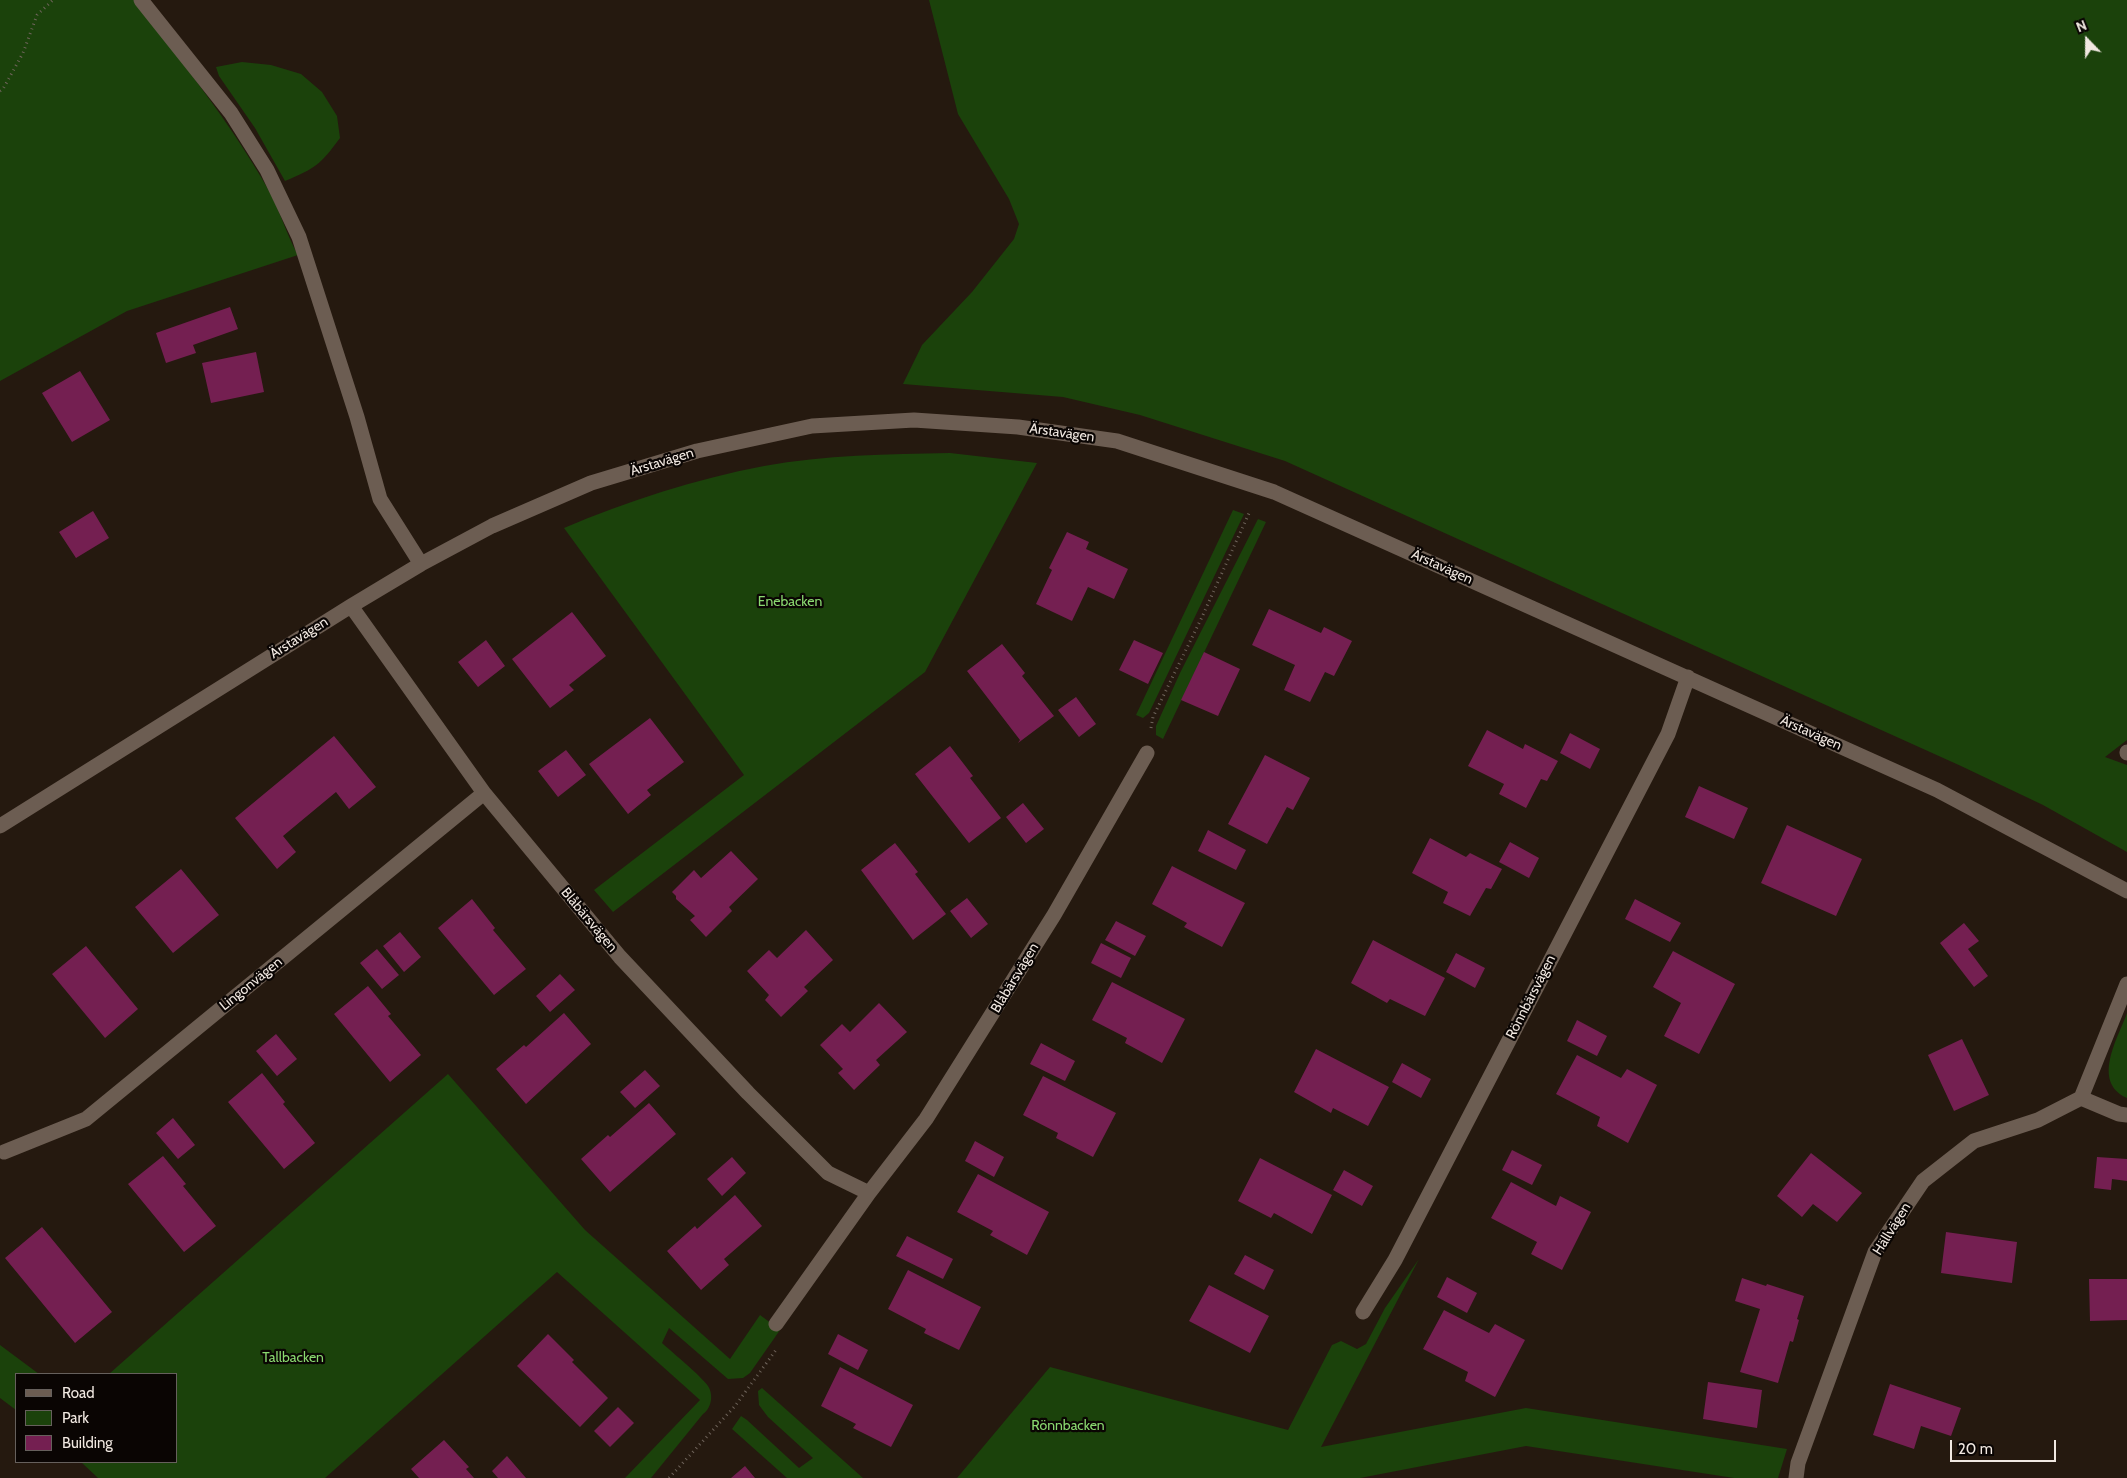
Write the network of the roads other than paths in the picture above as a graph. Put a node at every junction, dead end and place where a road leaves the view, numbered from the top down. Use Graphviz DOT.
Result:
graph roads {
  1 [pos="141,0"];
  2 [pos="421,564"];
  3 [pos="351,606"];
  4 [pos="1688,677"];
  5 [pos="1147,753"];
  6 [pos="484,793"];
  7 [pos="0,826"];
  8 [pos="2127,890"];
  9 [pos="2127,984"];
  10 [pos="2081,1098"];
  11 [pos="2127,1115"];
  12 [pos="4,1152"];
  13 [pos="869,1193"];
  14 [pos="1363,1312"];
  15 [pos="776,1324"];
  16 [pos="1796,1478"];
  1 -- 2 [label="street"];
  2 -- 3 [label="street, Ärstavägen"];
  2 -- 4 [label="street, Ärstavägen"];
  3 -- 6 [label="street, Blåbärsvägen"];
  3 -- 7 [label="street, Ärstavägen"];
  4 -- 8 [label="street, Ärstavägen"];
  4 -- 14 [label="street, Rönnbärsvägen"];
  5 -- 13 [label="street, Blåbärsvägen"];
  6 -- 12 [label="street, Lingonvägen"];
  6 -- 13 [label="street, Blåbärsvägen"];
  9 -- 10 [label="street"];
  10 -- 11 [label="street"];
  10 -- 16 [label="street, Hällvägen"];
  13 -- 15 [label="street, Blåbärsvägen"];
}
